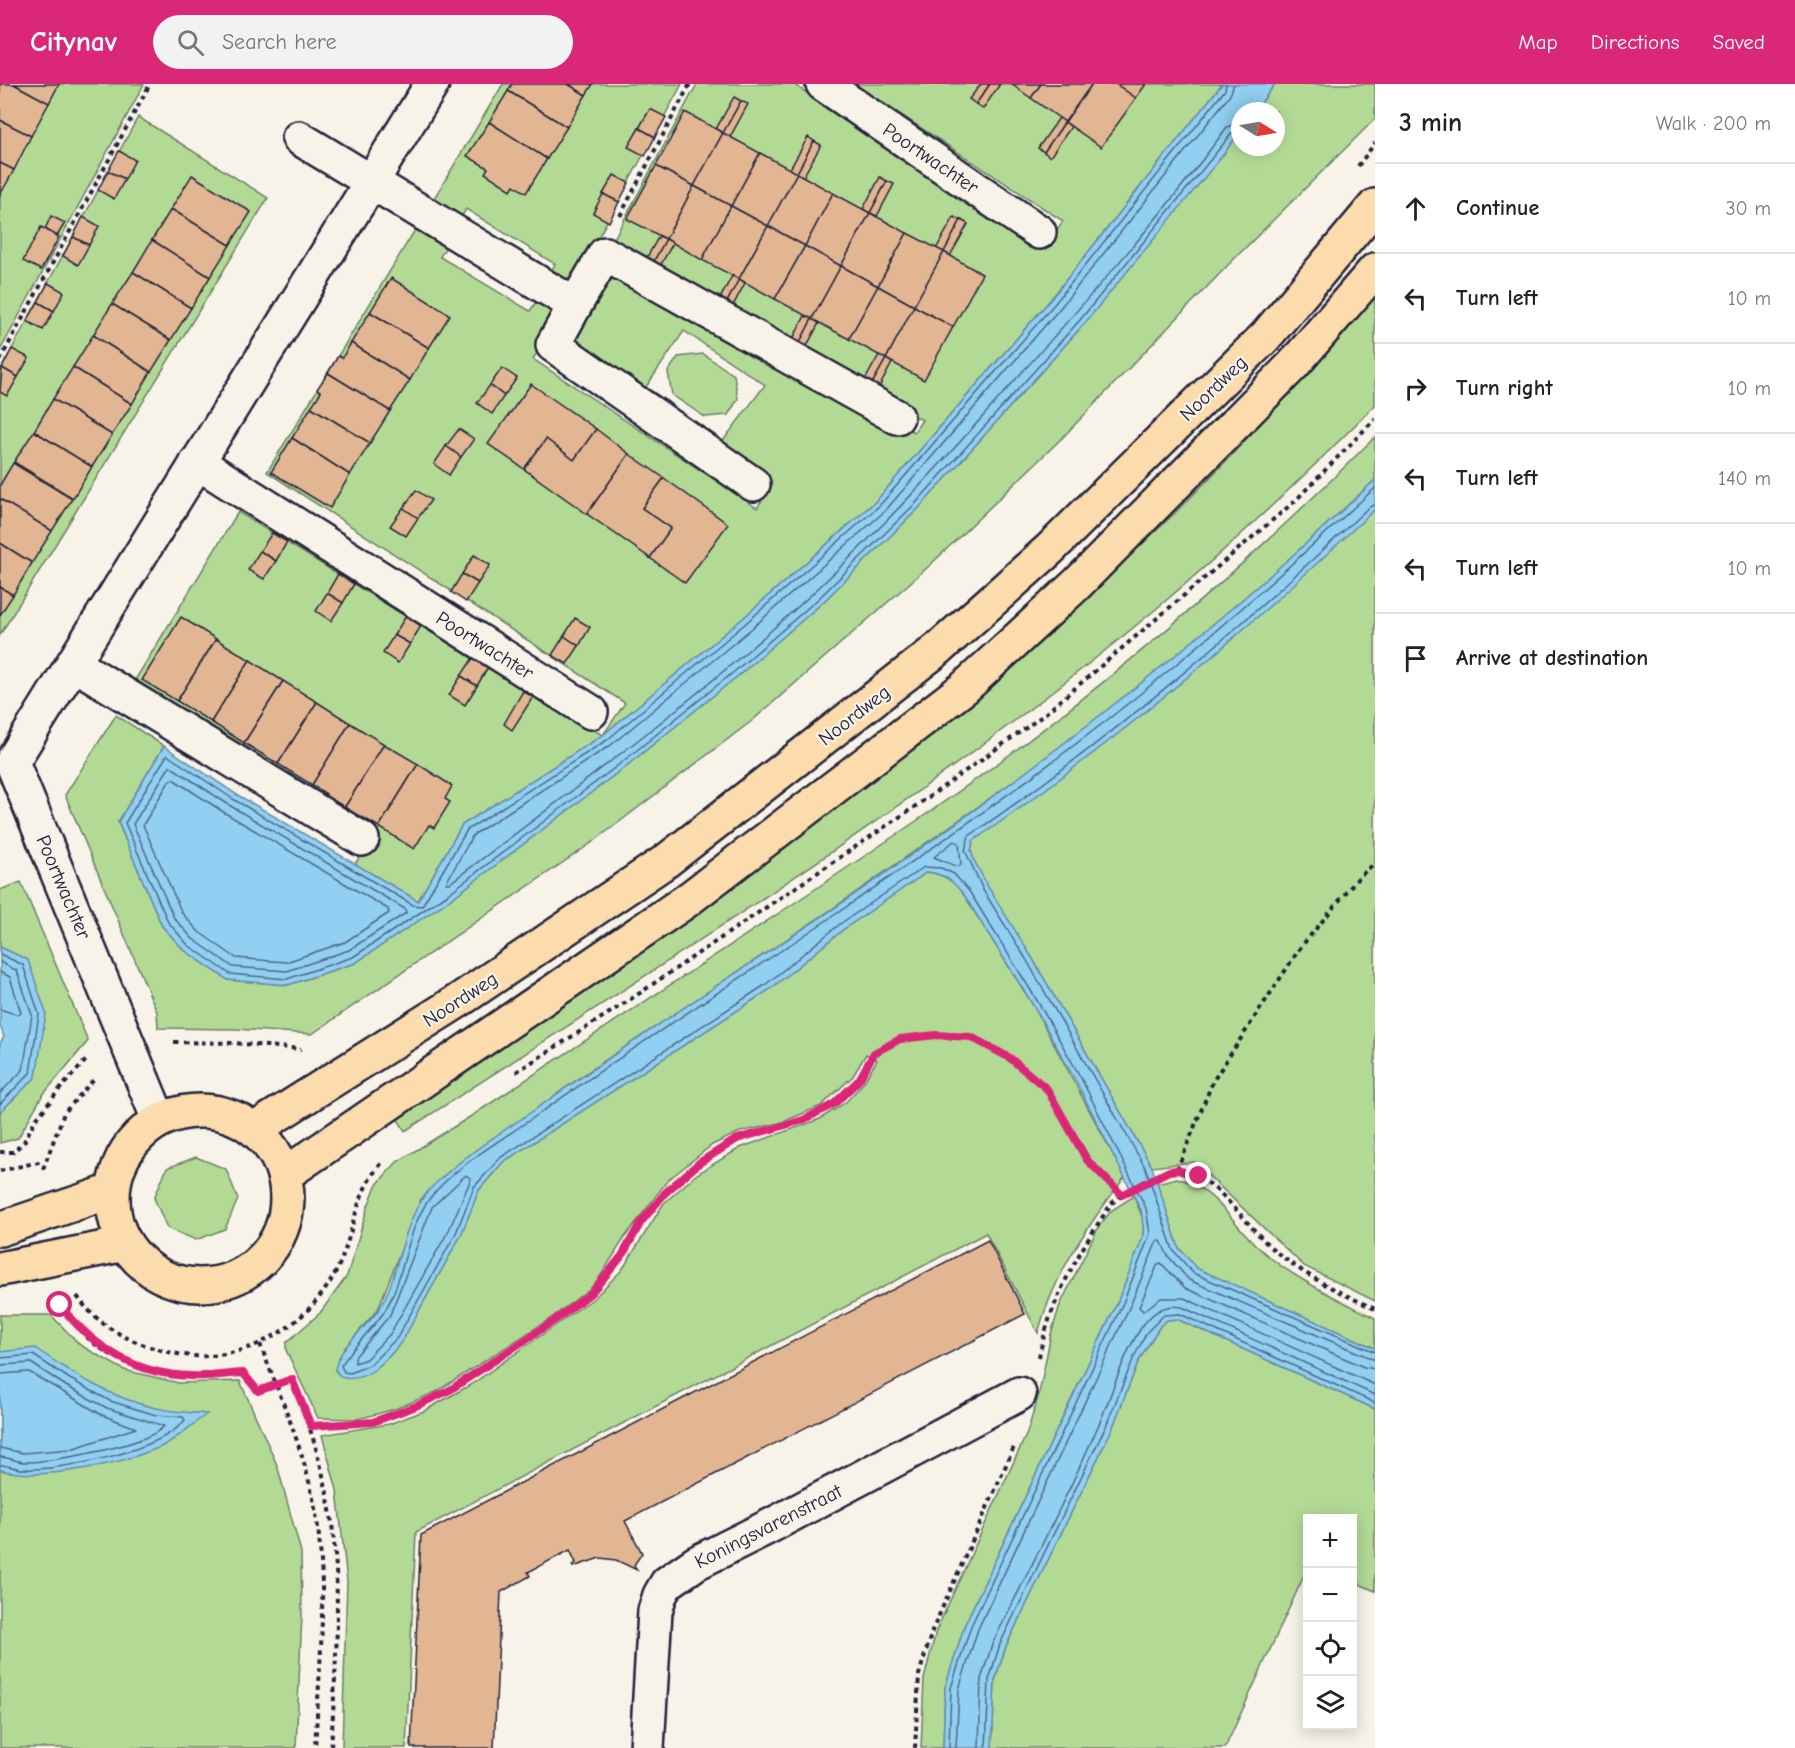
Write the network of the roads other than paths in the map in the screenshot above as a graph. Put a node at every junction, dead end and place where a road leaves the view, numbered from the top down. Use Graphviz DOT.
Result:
graph roads {
  1 [pos="432,84"];
  2 [pos="823,84"];
  3 [pos="299,138"];
  4 [pos="370,181"];
  5 [pos="1375,206"];
  6 [pos="1039,232"];
  7 [pos="1375,270"];
  8 [pos="575,305"];
  9 [pos="897,417"];
  10 [pos="197,462"];
  11 [pos="753,484"];
  12 [pos="74,664"];
  13 [pos="591,712"];
  14 [pos="363,839"];
  15 [pos="159,1120"];
  16 [pos="255,1129"];
  17 [pos="284,1175"];
  18 [pos="112,1191"];
  19 [pos="0,1229"];
  20 [pos="125,1244"];
  21 [pos="11,1267"];
  22 [pos="1019,1394"];
  23 [pos="647,1748"];
  1 -- 4 [label="street, Poortwachter"];
  2 -- 6 [label="street, Poortwachter"];
  3 -- 4 [label="street"];
  4 -- 8 [label="street"];
  4 -- 10 [label="street, Poortwachter"];
  5 -- 16 [label="main road, Noordweg"];
  7 -- 17 [label="main road, Noordweg"];
  8 -- 9 [label="street"];
  8 -- 11 [label="street"];
  10 -- 12 [label="street, Poortwachter"];
  10 -- 13 [label="street, Poortwachter"];
  12 -- 14 [label="street"];
  12 -- 15 [label="street, Poortwachter"];
  15 -- 16 [label="main road"];
  15 -- 18 [label="main road"];
  16 -- 17 [label="main road"];
  17 -- 20 [label="main road"];
  18 -- 19 [label="main road"];
  18 -- 20 [label="main road"];
  20 -- 21 [label="main road"];
  22 -- 23 [label="street, Koningsvarenstraat"];
}
